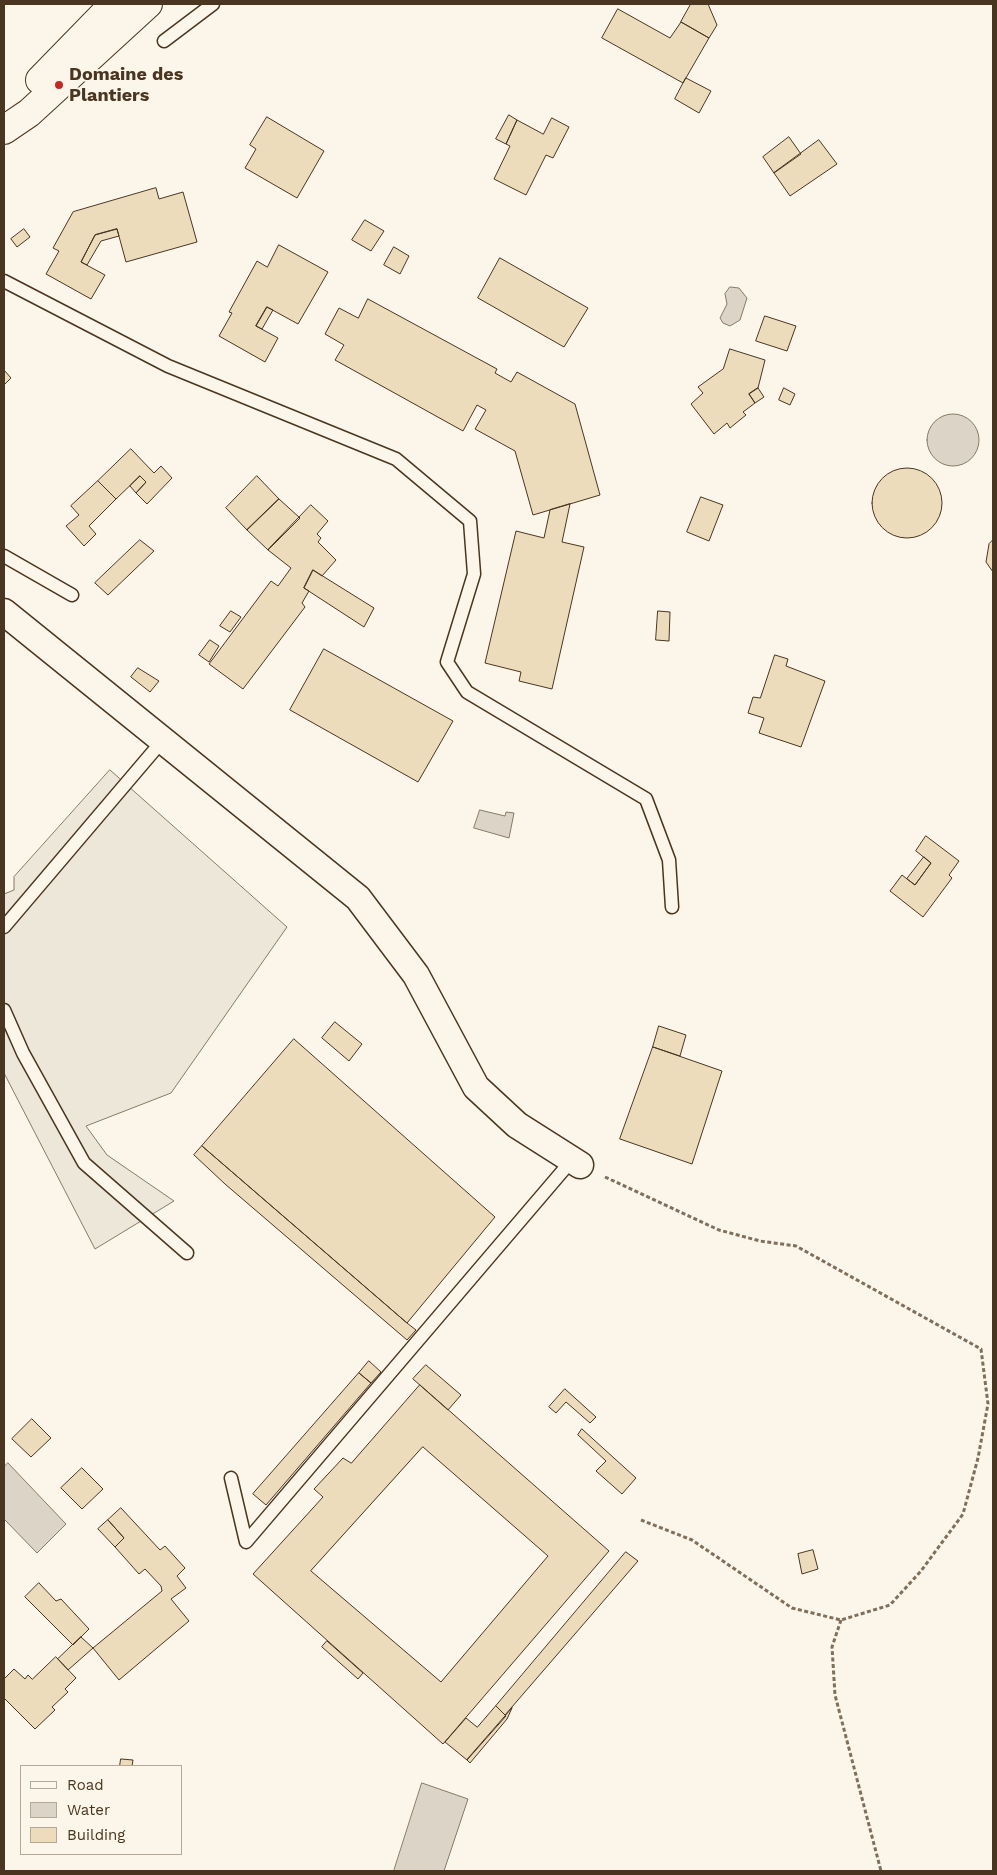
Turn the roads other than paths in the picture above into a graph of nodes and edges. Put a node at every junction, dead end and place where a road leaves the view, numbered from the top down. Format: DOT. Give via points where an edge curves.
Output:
graph roads {
  1 [pos="114,4"];
  2 [pos="148,4"];
  3 [pos="213,4"];
  4 [pos="164,41"];
  5 [pos="4,118"];
  6 [pos="4,130"];
  7 [pos="4,281"];
  8 [pos="4,556"];
  9 [pos="72,594"];
  10 [pos="5,615"];
  11 [pos="163,740"];
  12 [pos="672,907"];
  13 [pos="4,927"];
  14 [pos="4,1010"];
  15 [pos="576,1162"];
  16 [pos="188,1253"];
  17 [pos="231,1478"];
  1 -- 5 [label="main road"];
  2 -- 6 [label="main road" via="29,113"];
  3 -- 4 [label="lane"];
  7 -- 12 [label="lane" via="168,366 396,459 470,521 474,574 448,662 466,692 646,799 668,860"];
  8 -- 9 [label="lane"];
  10 -- 11 [label="street"];
  11 -- 13 [label="lane"];
  11 -- 15 [label="street" via="358,898 416,975 476,1086 517,1125"];
  14 -- 16 [label="lane" via="23,1053 84,1163"];
  15 -- 17 [label="lane" via="246,1542"];
}
